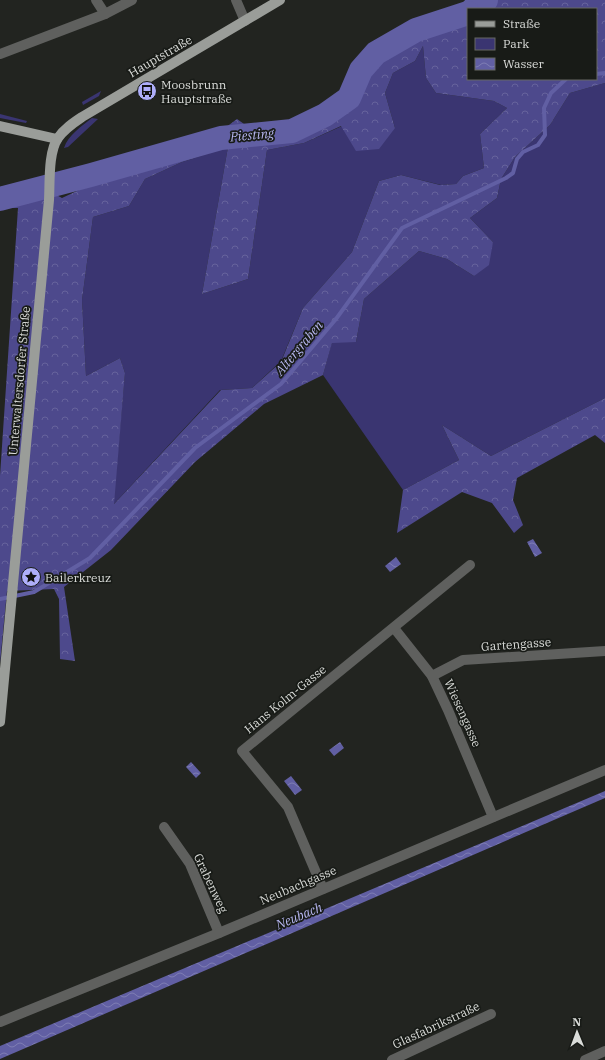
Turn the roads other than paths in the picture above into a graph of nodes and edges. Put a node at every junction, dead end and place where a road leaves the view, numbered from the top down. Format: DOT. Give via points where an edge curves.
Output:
graph roads {
  1 [pos="96,0"];
  2 [pos="132,0"];
  3 [pos="236,0"];
  4 [pos="280,0"];
  5 [pos="105,14"];
  6 [pos="246,21"];
  7 [pos="0,54"];
  8 [pos="0,126"];
  9 [pos="57,139"];
  10 [pos="470,565"];
  11 [pos="394,628"];
  12 [pos="605,651"];
  13 [pos="432,676"];
  14 [pos="0,722"];
  15 [pos="605,770"];
  16 [pos="493,817"];
  17 [pos="164,827"];
  18 [pos="323,889"];
  19 [pos="219,932"];
  20 [pos="491,1014"];
  21 [pos="0,1022"];
  22 [pos="605,1051"];
  23 [pos="392,1060"];
  24 [pos="585,1060"];
  1 -- 5 [label="street"];
  2 -- 5 [label="street"];
  3 -- 6 [label="street"];
  4 -- 6 [label="main road, Hauptstraße"];
  5 -- 7 [label="street"];
  6 -- 9 [label="main road, Hauptstraße" via="82,117 68,126"];
  8 -- 9 [label="main road"];
  9 -- 14 [label="main road, Unterwaltersdorfer Straße" via="50,173"];
  10 -- 11 [label="street, Hans Kolm-Gasse"];
  11 -- 13 [label="street, Wiesengasse"];
  11 -- 18 [label="street, Hans Kolm-Gasse" via="242,751 288,807"];
  12 -- 13 [label="street, Gartengasse" via="463,660"];
  13 -- 16 [label="street, Wiesengasse"];
  15 -- 16 [label="street, Neubachgasse"];
  16 -- 18 [label="street, Neubachgasse"];
  17 -- 19 [label="street, Grabenweg" via="190,864"];
  18 -- 19 [label="street, Neubachgasse"];
  19 -- 21 [label="street, Neubachgasse"];
  20 -- 23 [label="street, Glasfabrikstraße"];
  22 -- 24 [label="street"];
}
